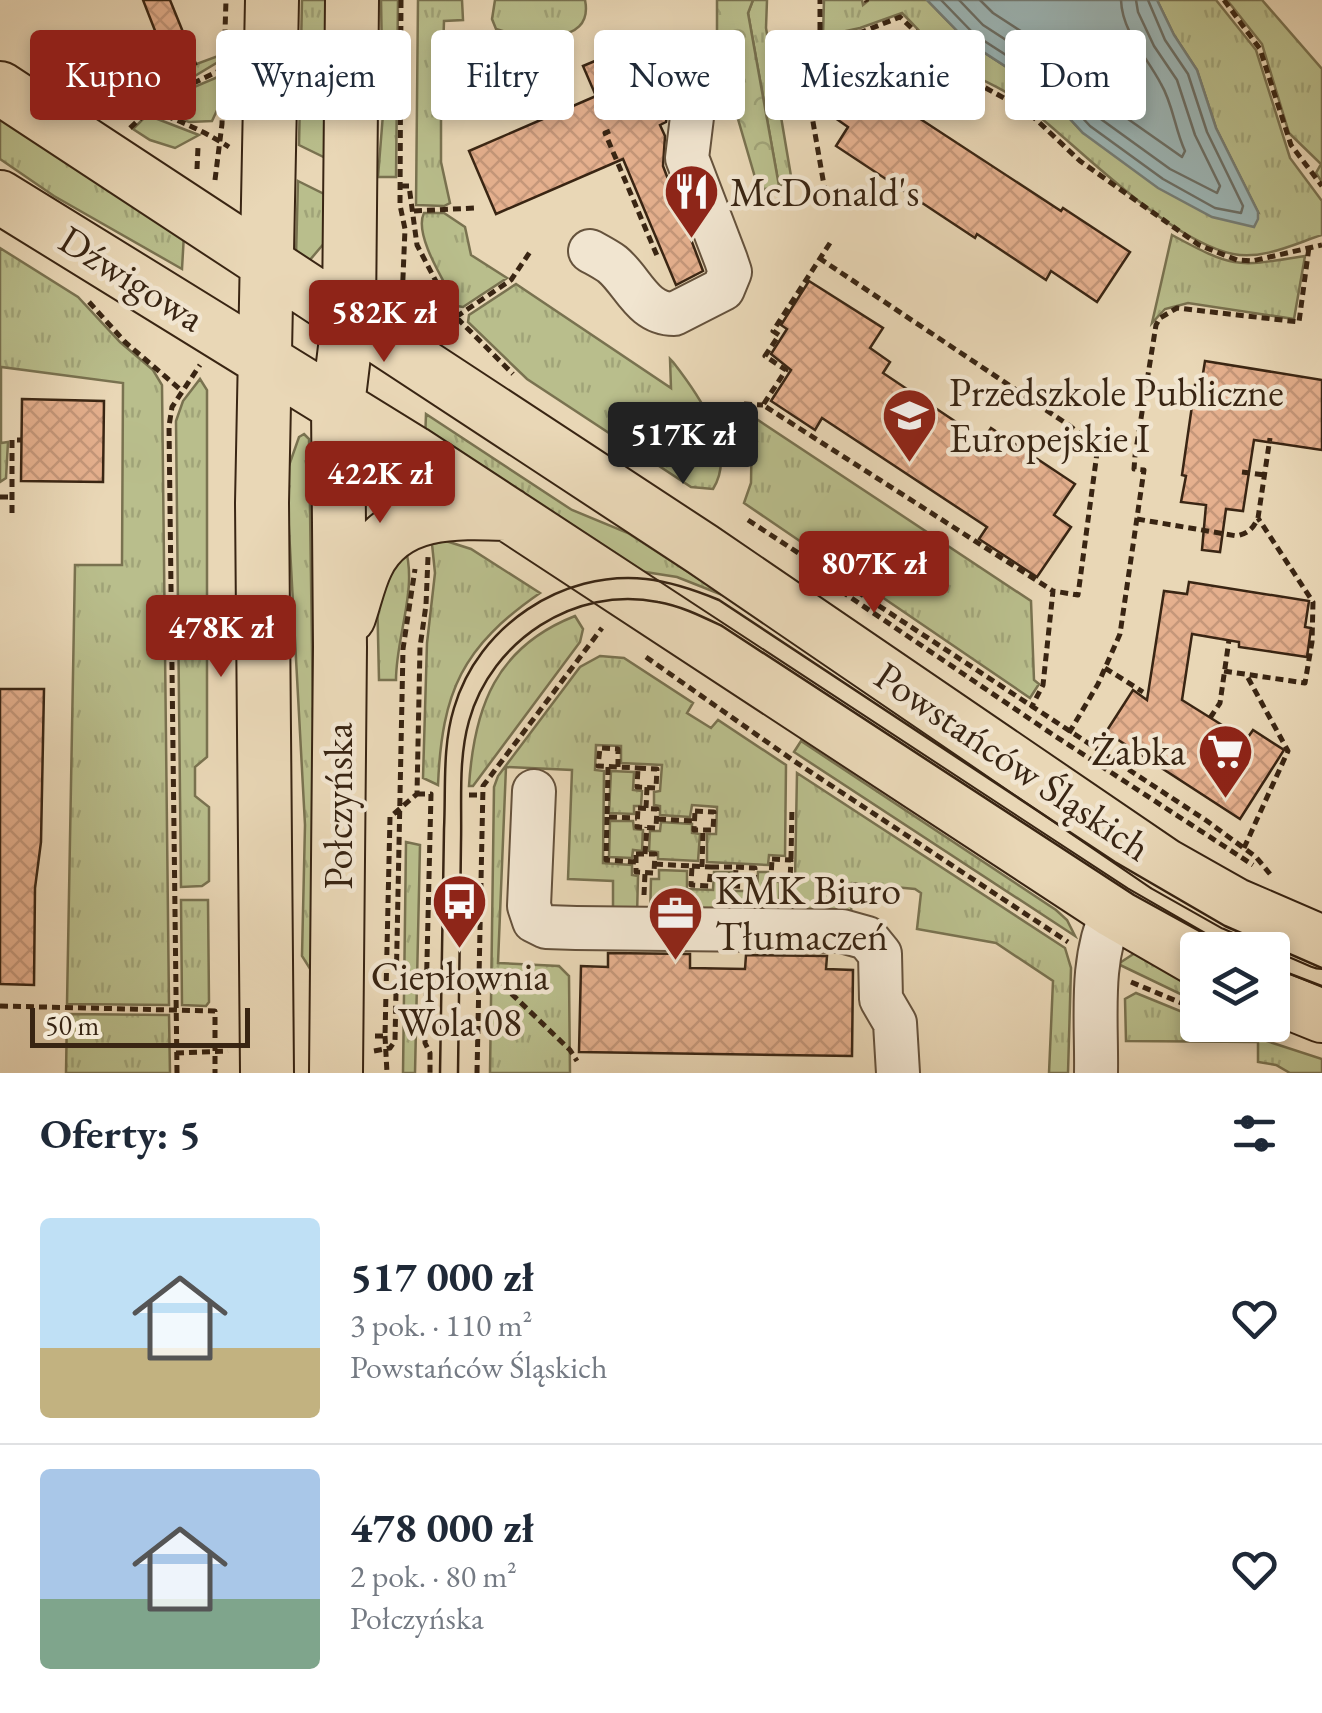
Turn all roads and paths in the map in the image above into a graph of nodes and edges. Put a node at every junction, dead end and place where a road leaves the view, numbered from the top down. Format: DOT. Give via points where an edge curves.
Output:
graph roads {
  1 [pos="226,0"];
  2 [pos="272,0"];
  3 [pos="352,0"];
  4 [pos="402,0"];
  5 [pos="820,0"];
  6 [pos="1224,0"];
  7 [pos="225,30"];
  8 [pos="820,30"];
  9 [pos="867,30"];
  10 [pos="914,30"];
  11 [pos="0,88"];
  12 [pos="985,88"];
  13 [pos="136,120"];
  14 [pos="174,120"];
  15 [pos="220,120"];
  16 [pos="692,120"];
  17 [pos="813,120"];
  18 [pos="610,131"];
  19 [pos="124,133"];
  20 [pos="219,141"];
  21 [pos="214,180"];
  22 [pos="398,186"];
  23 [pos="1322,186"];
  24 [pos="810,194"];
  25 [pos="0,196"];
  26 [pos="476,208"];
  27 [pos="414,211"];
  28 [pos="830,243"];
  29 [pos="1322,245"];
  30 [pos="1309,247"];
  31 [pos="532,249"];
  32 [pos="590,251"];
  33 [pos="820,258"];
  34 [pos="666,260"];
  35 [pos="266,261"];
  36 [pos="86,298"];
  37 [pos="402,303"];
  38 [pos="349,314"];
  39 [pos="454,314"];
  40 [pos="434,328"];
  41 [pos="203,354"];
  42 [pos="264,359"];
  43 [pos="522,383"];
  44 [pos="182,390"];
  45 [pos="744,404"];
  46 [pos="763,404"];
  47 [pos="338,405"];
  48 [pos="1270,438"];
  49 [pos="22,440"];
  50 [pos="1242,472"];
  51 [pos="1264,475"];
  52 [pos="0,496"];
  53 [pos="12,497"];
  54 [pos="12,513"];
  55 [pos="508,514"];
  56 [pos="1258,518"];
  57 [pos="1138,519"];
  58 [pos="748,520"];
  59 [pos="766,542"];
  60 [pos="413,553"];
  61 [pos="428,556"];
  62 [pos="1054,591"];
  63 [pos="602,628"];
  64 [pos="616,637"];
  65 [pos="1228,640"];
  66 [pos="340,647"];
  67 [pos="631,647"];
  68 [pos="1105,668"];
  69 [pos="1224,671"];
  70 [pos="1246,674"];
  71 [pos="1142,692"];
  72 [pos="1031,708"];
  73 [pos="1210,718"];
  74 [pos="1069,734"];
  75 [pos="608,767"];
  76 [pos="618,768"];
  77 [pos="638,768"];
  78 [pos="647,787"];
  79 [pos="534,791"];
  80 [pos="418,794"];
  81 [pos="469,795"];
  82 [pos="482,795"];
  83 [pos="792,807"];
  84 [pos="398,808"];
  85 [pos="646,808"];
  86 [pos="607,817"];
  87 [pos="638,818"];
  88 [pos="656,818"];
  89 [pos="695,821"];
  90 [pos="646,827"];
  91 [pos="703,830"];
  92 [pos="1244,848"];
  93 [pos="645,854"];
  94 [pos="791,860"];
  95 [pos="636,862"];
  96 [pos="655,864"];
  97 [pos="1252,864"];
  98 [pos="692,866"];
  99 [pos="702,866"];
  100 [pos="710,867"];
  101 [pos="736,868"];
  102 [pos="755,868"];
  103 [pos="772,869"];
  104 [pos="1264,869"];
  105 [pos="1113,911"];
  106 [pos="1322,942"];
  107 [pos="1072,945"];
  108 [pos="1180,950"];
  109 [pos="265,966"];
  110 [pos="337,969"];
  111 [pos="480,973"];
  112 [pos="1122,976"];
  113 [pos="1180,1002"];
  114 [pos="1290,1003"];
  115 [pos="0,1006"];
  116 [pos="175,1010"];
  117 [pos="1322,1016"];
  118 [pos="375,1036"];
  119 [pos="385,1036"];
  120 [pos="387,1050"];
  121 [pos="215,1052"];
  122 [pos="176,1053"];
  123 [pos="576,1061"];
  124 [pos="249,1062"];
  125 [pos="355,1062"];
  126 [pos="176,1073"];
  127 [pos="215,1073"];
  128 [pos="388,1073"];
  129 [pos="430,1073"];
  130 [pos="898,1073"];
  131 [pos="1096,1073"];
  1 -- 7 [label="path"];
  2 -- 35 [label="main road, Połczyńska"];
  3 -- 38 [label="main road, Połczyńska"];
  4 -- 22 [label="path"];
  5 -- 8 [label="path"];
  6 -- 23 [label="path" via="1260,48 1291,145"];
  9 -- 10 [label="path" via="900,17"];
  11 -- 35 [label="main road"];
  12 -- 30 [label="path" via="1026,110 1080,161 1199,245 1252,261"];
  13 -- 19 [label="path"];
  14 -- 20 [label="path"];
  15 -- 20 [label="path"];
  16 -- 32 [label="street" via="688,158 730,272 723,289 666,314 642,301 614,266"];
  17 -- 24 [label="path" via="825,191"];
  18 -- 34 [label="path" via="605,133 653,246 660,262"];
  20 -- 21 [label="path"];
  22 -- 27 [label="path" via="409,186"];
  22 -- 37 [label="path"];
  25 -- 42 [label="main road, Dźwigowa"];
  26 -- 27 [label="path"];
  27 -- 39 [label="path" via="417,245"];
  28 -- 33 [label="path"];
  29 -- 30 [label="path"];
  30 -- 57 [label="path" via="1299,322 1190,308 1160,318 1134,468 1144,470"];
  31 -- 39 [label="path" via="511,280"];
  33 -- 46 [label="path" via="773,331 779,334 765,356 786,370"];
  33 -- 62 [label="path" via="1092,443 1098,460 1078,595"];
  35 -- 38 [label="main road, Powstańców Śląskich"];
  35 -- 42 [label="main road, Połczyńska"];
  36 -- 44 [label="path"];
  38 -- 47 [label="main road, Połczyńska"];
  38 -- 106 [label="main road, Powstańców Śląskich" via="1165,865"];
  39 -- 40 [label="path"];
  39 -- 43 [label="path"];
  41 -- 44 [label="path"];
  42 -- 47 [label="main road, Powstańców Śląskich"];
  42 -- 109 [label="main road, Połczyńska"];
  44 -- 116 [label="path" via="169,426"];
  45 -- 46 [label="path"];
  46 -- 62 [label="path"];
  47 -- 55 [label="main road, Powstańców Śląskich"];
  47 -- 66 [label="main road, Połczyńska"];
  48 -- 51 [label="path"];
  49 -- 53 [label="path" via="12,440"];
  50 -- 51 [label="path"];
  51 -- 56 [label="path"];
  52 -- 53 [label="path"];
  53 -- 54 [label="path"];
  55 -- 66 [label="main road" via="429,516 397,531 366,564"];
  55 -- 105 [label="main road, Powstańców Śląskich"];
  56 -- 57 [label="path" via="1254,528 1236,536"];
  56 -- 70 [label="path" via="1313,602 1314,627 1305,683"];
  57 -- 68 [label="path" via="1120,634"];
  58 -- 72 [label="path"];
  59 -- 97 [label="path"];
  60 -- 84 [label="path"];
  61 -- 80 [label="path"];
  62 -- 72 [label="path" via="1043,685"];
  63 -- 64 [label="path"];
  65 -- 69 [label="path"];
  66 -- 110 [label="main road, Połczyńska"];
  67 -- 107 [label="path"];
  68 -- 71 [label="path"];
  68 -- 74 [label="path"];
  69 -- 70 [label="path"];
  69 -- 73 [label="path" via="1220,703"];
  70 -- 92 [label="path" via="1288,751"];
  72 -- 74 [label="path"];
  74 -- 92 [label="path"];
  75 -- 76 [label="path"];
  75 -- 76 [label="path" via="598,766 600,748 618,749"];
  75 -- 86 [label="path"];
  76 -- 77 [label="path"];
  77 -- 78 [label="path" via="637,787"];
  77 -- 78 [label="path" via="657,769 656,788"];
  78 -- 85 [label="path"];
  79 -- 130 [label="street" via="530,914 540,926 842,931 867,938 880,954 881,999 896,1023"];
  80 -- 84 [label="path"];
  80 -- 129 [label="path" via="435,794"];
  81 -- 82 [label="path"];
  83 -- 94 [label="path"];
  84 -- 119 [label="path" via="390,817"];
  84 -- 120 [label="path" via="395,1040"];
  85 -- 87 [label="path" via="638,808"];
  85 -- 88 [label="path" via="657,809"];
  86 -- 87 [label="path"];
  86 -- 95 [label="path" via="606,860"];
  87 -- 90 [label="path" via="637,826"];
  88 -- 89 [label="path"];
  88 -- 90 [label="path" via="656,828"];
  89 -- 91 [label="path" via="694,830"];
  89 -- 91 [label="path" via="695,811 714,812 713,830"];
  90 -- 93 [label="path"];
  91 -- 99 [label="path"];
  92 -- 104 [label="path"];
  93 -- 95 [label="path" via="636,854"];
  93 -- 96 [label="path" via="655,854"];
  94 -- 103 [label="path" via="772,859"];
  94 -- 103 [label="path" via="790,879 772,878"];
  95 -- 96 [label="path" via="636,872 654,873"];
  96 -- 98 [label="path"];
  98 -- 99 [label="path"];
  98 -- 100 [label="path" via="691,885 710,886"];
  99 -- 100 [label="path"];
  100 -- 101 [label="path"];
  101 -- 102 [label="path"];
  101 -- 102 [label="path" via="735,886 754,887"];
  102 -- 103 [label="path"];
  105 -- 108 [label="main road, Powstańców Śląskich"];
  105 -- 131 [label="street" via="1098,961"];
  109 -- 110 [label="main road" via="281,981 314,993 327,988"];
  109 -- 124 [label="main road, Połczyńska"];
  110 -- 125 [label="main road, Połczyńska"];
  111 -- 123 [label="path" via="492,974"];
  112 -- 113 [label="path"];
  114 -- 117 [label="main road"];
  115 -- 116 [label="path"];
  116 -- 121 [label="path" via="215,1011"];
  116 -- 122 [label="path"];
  118 -- 119 [label="path"];
  119 -- 120 [label="path"];
  120 -- 125 [label="path"];
  120 -- 128 [label="path"];
  121 -- 122 [label="path"];
  121 -- 124 [label="path"];
  121 -- 127 [label="path"];
  122 -- 126 [label="path"];
}
